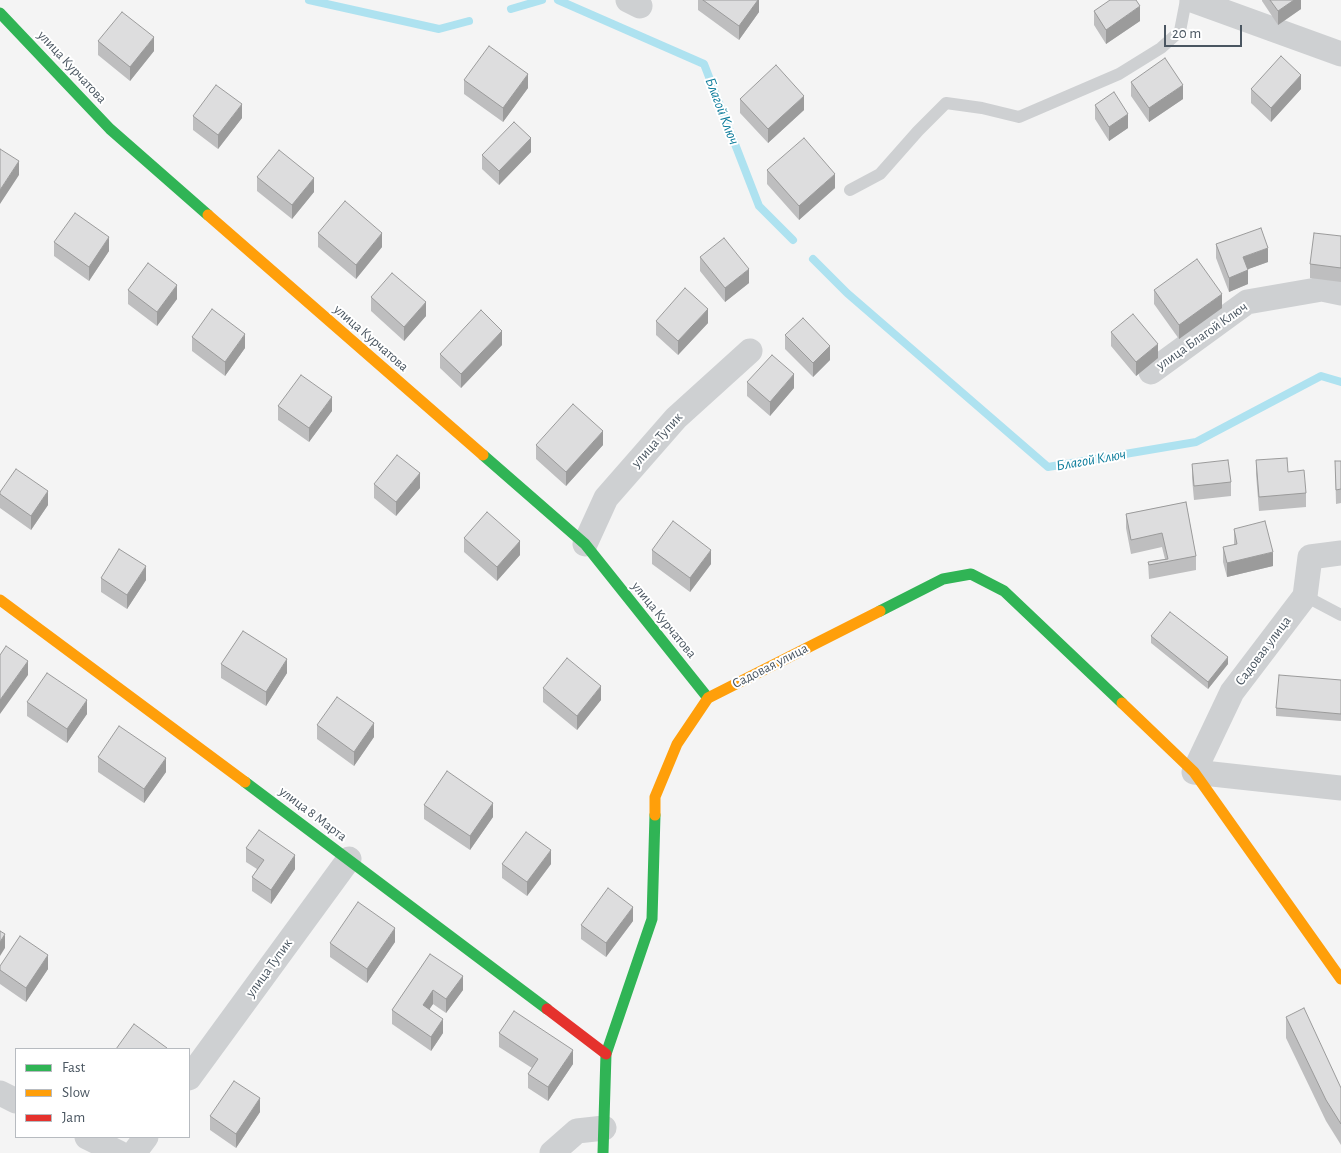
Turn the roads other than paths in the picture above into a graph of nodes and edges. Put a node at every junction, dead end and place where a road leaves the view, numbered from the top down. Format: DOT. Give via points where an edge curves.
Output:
graph roads {
  1 [pos="1186,0"];
  2 [pos="1192,0"];
  3 [pos="0,13"];
  4 [pos="1341,54"];
  5 [pos="850,190"];
  6 [pos="1341,293"];
  7 [pos="750,351"];
  8 [pos="1151,372"];
  9 [pos="585,544"];
  10 [pos="1341,554"];
  11 [pos="1305,596"];
  12 [pos="0,600"];
  13 [pos="1341,615"];
  14 [pos="708,698"];
  15 [pos="1194,772"];
  16 [pos="1341,788"];
  17 [pos="349,859"];
  18 [pos="1341,979"];
  19 [pos="606,1054"];
  20 [pos="190,1077"];
  21 [pos="0,1093"];
  22 [pos="15,1100"];
  23 [pos="604,1128"];
  24 [pos="89,1138"];
  25 [pos="145,1138"];
  26 [pos="119,1153"];
  27 [pos="134,1153"];
  28 [pos="552,1153"];
  29 [pos="602,1153"];
  1 -- 5 [label="lane" via="1180,31 1161,48 1118,74 1019,117 946,103 880,174"];
  2 -- 4 [label="street"];
  3 -- 9 [label="street, улица Курчатова" via="110,130"];
  6 -- 8 [label="street, улица Благой Ключ" via="1322,289 1247,302"];
  7 -- 9 [label="street, улица Тупик" via="676,418 606,498"];
  9 -- 14 [label="street, улица Курчатова"];
  10 -- 11 [label="street, Садовая улица" via="1310,557"];
  11 -- 13 [label="lane"];
  11 -- 15 [label="street, Садовая улица" via="1232,692"];
  12 -- 17 [label="street, улица 8 Марта"];
  14 -- 15 [label="street, Садовая улица" via="943,579 971,574 1004,591"];
  14 -- 19 [label="street, Садовая улица" via="677,744 655,797 652,919"];
  15 -- 16 [label="street"];
  15 -- 18 [label="street, Садовая улица"];
  17 -- 19 [label="street, улица 8 Марта"];
  17 -- 20 [label="street, улица Тупик"];
  19 -- 23 [label="street, Садовая улица"];
  21 -- 22 [label="street"];
  23 -- 28 [label="street" via="577,1131"];
  23 -- 29 [label="street, Садовая улица"];
  24 -- 26 [label="street"];
  25 -- 27 [label="street"];
}
